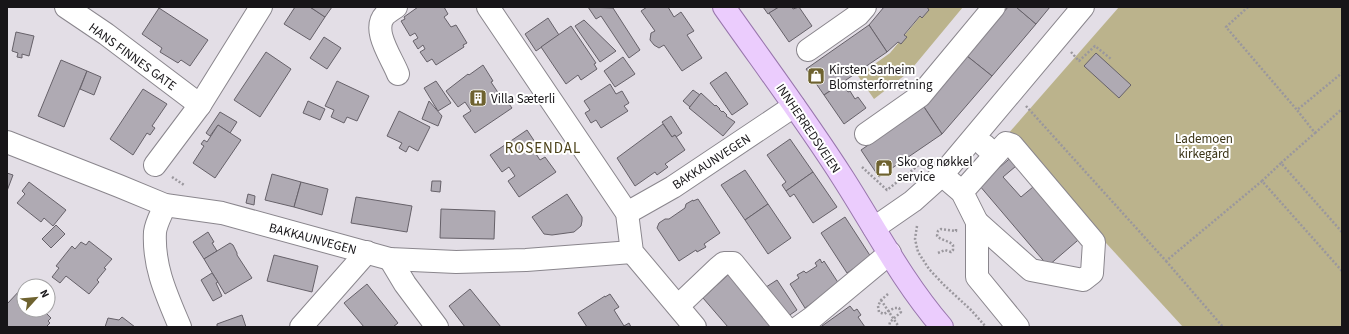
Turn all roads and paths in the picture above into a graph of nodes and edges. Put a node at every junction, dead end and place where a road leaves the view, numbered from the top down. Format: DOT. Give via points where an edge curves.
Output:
graph roads {
  1 [pos="66,7"];
  2 [pos="261,7"];
  3 [pos="396,7"];
  4 [pos="488,7"];
  5 [pos="724,7"];
  6 [pos="865,7"];
  7 [pos="994,7"];
  8 [pos="1084,7"];
  9 [pos="1248,7"];
  10 [pos="808,50"];
  11 [pos="1071,52"];
  12 [pos="1111,59"];
  13 [pos="1342,73"];
  14 [pos="398,74"];
  15 [pos="200,104"];
  16 [pos="1025,105"];
  17 [pos="794,106"];
  18 [pos="1342,109"];
  19 [pos="1297,110"];
  20 [pos="1316,133"];
  21 [pos="866,134"];
  22 [pos="974,137"];
  23 [pos="7,142"];
  24 [pos="995,155"];
  25 [pos="1281,163"];
  26 [pos="155,165"];
  27 [pos="942,175"];
  28 [pos="1262,181"];
  29 [pos="962,192"];
  30 [pos="165,205"];
  31 [pos="627,213"];
  32 [pos="977,222"];
  33 [pos="917,226"];
  34 [pos="955,227"];
  35 [pos="874,228"];
  36 [pos="1342,232"];
  37 [pos="367,252"];
  38 [pos="632,252"];
  39 [pos="890,253"];
  40 [pos="938,253"];
  41 [pos="390,259"];
  42 [pos="1166,261"];
  43 [pos="1342,271"];
  44 [pos="888,294"];
  45 [pos="881,300"];
  46 [pos="678,306"];
  47 [pos="888,311"];
  48 [pos="894,319"];
  49 [pos="180,327"];
  50 [pos="301,327"];
  51 [pos="437,327"];
  52 [pos="695,327"];
  53 [pos="785,327"];
  54 [pos="798,327"];
  55 [pos="889,327"];
  56 [pos="899,327"];
  57 [pos="942,327"];
  58 [pos="986,327"];
  59 [pos="1018,327"];
  60 [pos="1223,327"];
  1 -- 15 [label="street, HANS FINNES GATE"];
  2 -- 15 [label="street"];
  3 -- 14 [label="street" via="385,15 380,34"];
  4 -- 31 [label="street"];
  5 -- 17 [label="main road, INNHERREDSVEIEN"];
  6 -- 10 [label="street" via="858,15"];
  7 -- 21 [label="street" via="920,96"];
  8 -- 22 [label="street"];
  9 -- 19 [label="path" via="1226,27"];
  11 -- 12 [label="path" via="1079,61 1095,46"];
  13 -- 19 [label="path"];
  15 -- 26 [label="street"];
  16 -- 42 [label="path"];
  17 -- 31 [label="street, BAKKAUNVEGEN" via="673,187"];
  17 -- 35 [label="main road, INNHERREDSVEIEN"];
  18 -- 20 [label="path"];
  19 -- 20 [label="path"];
  20 -- 25 [label="path"];
  22 -- 24 [label="street"];
  22 -- 27 [label="street"];
  23 -- 30 [label="street, BAKKAUNVEGEN"];
  24 -- 29 [label="street"];
  24 -- 32 [label="street" via="1006,143 1012,145 1094,242 1092,273 1083,280 1031,270"];
  25 -- 28 [label="path"];
  25 -- 36 [label="path"];
  27 -- 29 [label="street"];
  27 -- 35 [label="street" via="913,201"];
  28 -- 42 [label="path"];
  28 -- 43 [label="path"];
  29 -- 32 [label="street"];
  30 -- 37 [label="street, BAKKAUNVEGEN" via="222,213"];
  30 -- 49 [label="street" via="155,230 156,258 161,282"];
  31 -- 38 [label="street"];
  32 -- 59 [label="street" via="977,277"];
  33 -- 58 [label="path" via="915,239 918,252 929,270"];
  34 -- 40 [label="path" via="956,231 938,231 937,236 950,241 953,250"];
  35 -- 39 [label="main road, INNHERREDSVEIEN"];
  37 -- 41 [label="street, BAKKAUNVEGEN"];
  37 -- 50 [label="street"];
  38 -- 41 [label="street, BAKKAUNVEGEN" via="526,260 456,262"];
  38 -- 46 [label="street"];
  39 -- 54 [label="street"];
  39 -- 57 [label="main road, INNHERREDSVEIEN" via="929,312"];
  41 -- 51 [label="street"];
  42 -- 60 [label="path"];
  44 -- 45 [label="path"];
  45 -- 47 [label="path"];
  45 -- 47 [label="path" via="879,312 884,314"];
  46 -- 52 [label="street"];
  46 -- 53 [label="street" via="724,263 733,263"];
  47 -- 48 [label="path"];
  47 -- 48 [label="path" via="899,308 901,312"];
  48 -- 55 [label="path"];
  48 -- 56 [label="path"];
}
